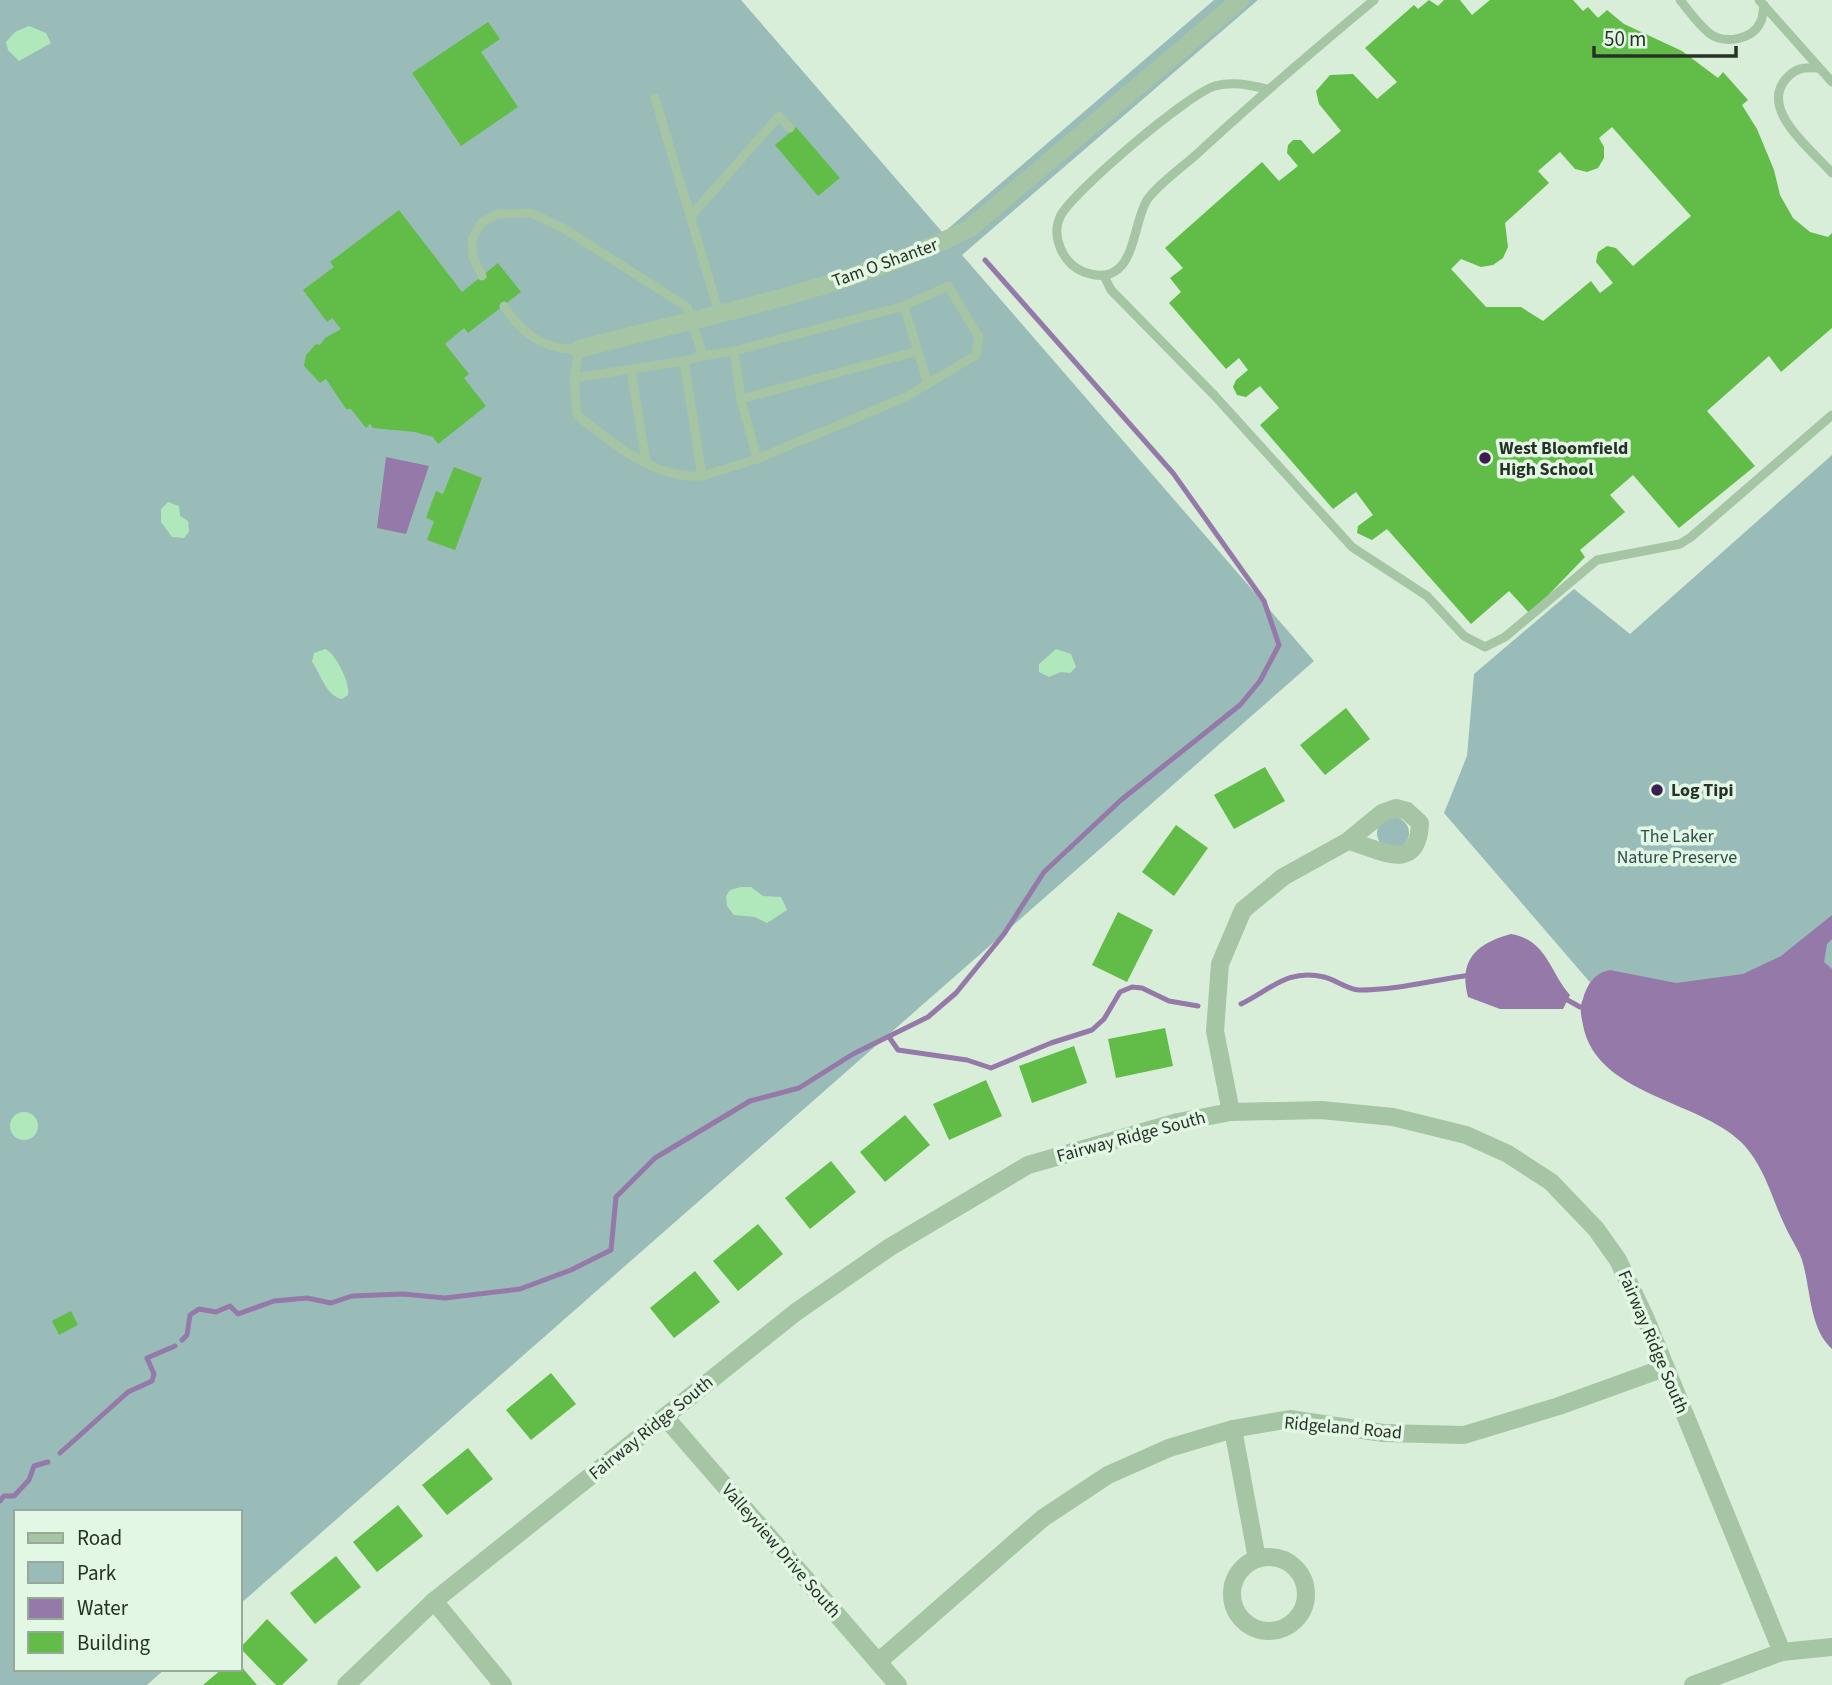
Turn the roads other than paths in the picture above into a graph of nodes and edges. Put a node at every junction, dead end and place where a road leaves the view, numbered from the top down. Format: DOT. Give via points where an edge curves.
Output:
graph roads {
  1 [pos="1240,0"];
  2 [pos="1374,0"];
  3 [pos="1680,0"];
  4 [pos="1762,3"];
  5 [pos="1818,68"];
  6 [pos="1832,82"];
  7 [pos="1267,89"];
  8 [pos="655,98"];
  9 [pos="790,128"];
  10 [pos="1832,173"];
  11 [pos="690,217"];
  12 [pos="482,276"];
  13 [pos="1104,276"];
  14 [pos="504,306"];
  15 [pos="904,306"];
  16 [pos="719,313"];
  17 [pos="691,319"];
  18 [pos="579,349"];
  19 [pos="734,351"];
  20 [pos="918,351"];
  21 [pos="703,356"];
  22 [pos="684,361"];
  23 [pos="631,370"];
  24 [pos="574,378"];
  25 [pos="928,384"];
  26 [pos="741,399"];
  27 [pos="1832,415"];
  28 [pos="757,459"];
  29 [pos="646,462"];
  30 [pos="702,476"];
  31 [pos="1348,841"];
  32 [pos="1231,1112"];
  33 [pos="1664,1368"];
  34 [pos="665,1417"];
  35 [pos="1233,1429"];
  36 [pos="1257,1559"];
  37 [pos="434,1601"];
  38 [pos="1832,1647"];
  39 [pos="1782,1652"];
  40 [pos="878,1662"];
  41 [pos="346,1685"];
  42 [pos="503,1685"];
  43 [pos="898,1685"];
  44 [pos="1693,1685"];
  1 -- 16 [label="street, Tam O Shanter" via="970,228 919,254 856,277"];
  2 -- 7 [label="lane"];
  3 -- 4 [label="lane" via="1710,34 1721,39 1752,33 1762,21"];
  4 -- 5 [label="lane"];
  5 -- 6 [label="lane"];
  5 -- 10 [label="lane" via="1802,67 1790,74 1780,86 1777,102 1783,118"];
  7 -- 13 [label="lane" via="1147,201 1132,250 1116,270"];
  7 -- 13 [label="lane" via="1239,83 1212,87 1183,104 1075,197 1060,217 1057,237 1063,255 1078,270"];
  8 -- 11 [label="lane"];
  9 -- 11 [label="lane" via="779,116"];
  11 -- 16 [label="lane"];
  12 -- 17 [label="lane" via="472,247 482,222 498,214 531,213 563,228 687,307"];
  13 -- 27 [label="lane" via="1120,299 1352,547 1427,596 1464,636 1485,647 1505,637 1597,560 1680,544 1691,537"];
  14 -- 18 [label="lane" via="523,330 544,344"];
  15 -- 19 [label="lane"];
  15 -- 20 [label="lane"];
  15 -- 25 [label="lane" via="948,286 979,338 976,355"];
  16 -- 17 [label="street, Tam O Shanter"];
  17 -- 18 [label="street, Tam O Shanter"];
  17 -- 21 [label="lane"];
  18 -- 24 [label="lane"];
  19 -- 21 [label="lane"];
  19 -- 26 [label="lane"];
  20 -- 25 [label="lane"];
  20 -- 26 [label="lane"];
  21 -- 22 [label="lane"];
  22 -- 23 [label="lane"];
  22 -- 30 [label="lane"];
  23 -- 24 [label="lane"];
  23 -- 29 [label="lane"];
  24 -- 29 [label="lane" via="577,415 627,454"];
  25 -- 28 [label="lane"];
  26 -- 28 [label="lane"];
  28 -- 30 [label="lane"];
  29 -- 30 [label="lane" via="683,477"];
  31 -- 32 [label="street" via="1283,877 1243,910 1229,936 1220,964 1215,1031"];
  32 -- 33 [label="street, Fairway Ridge South" via="1321,1110 1394,1117 1466,1135 1508,1154 1551,1182 1618,1260"];
  32 -- 34 [label="street, Fairway Ridge South" via="1178,1122 1028,1165 890,1247 806,1304"];
  33 -- 35 [label="street, Ridgeland Road" via="1464,1435 1383,1433 1290,1419"];
  33 -- 39 [label="street, Fairway Ridge South"];
  34 -- 37 [label="street, Fairway Ridge South"];
  34 -- 40 [label="street, Valleyview Drive South"];
  35 -- 36 [label="street"];
  35 -- 40 [label="street, Ridgeland Road" via="1170,1448 1108,1475 1043,1518"];
  36 -- 36 [label="street" via="1236,1577 1233,1606 1252,1627 1280,1629 1302,1610 1304,1582 1286,1561"];
  37 -- 41 [label="street, Fairway Ridge South"];
  37 -- 42 [label="street"];
  38 -- 39 [label="street"];
  39 -- 44 [label="street"];
  40 -- 43 [label="street, Valleyview Drive South"];
}
